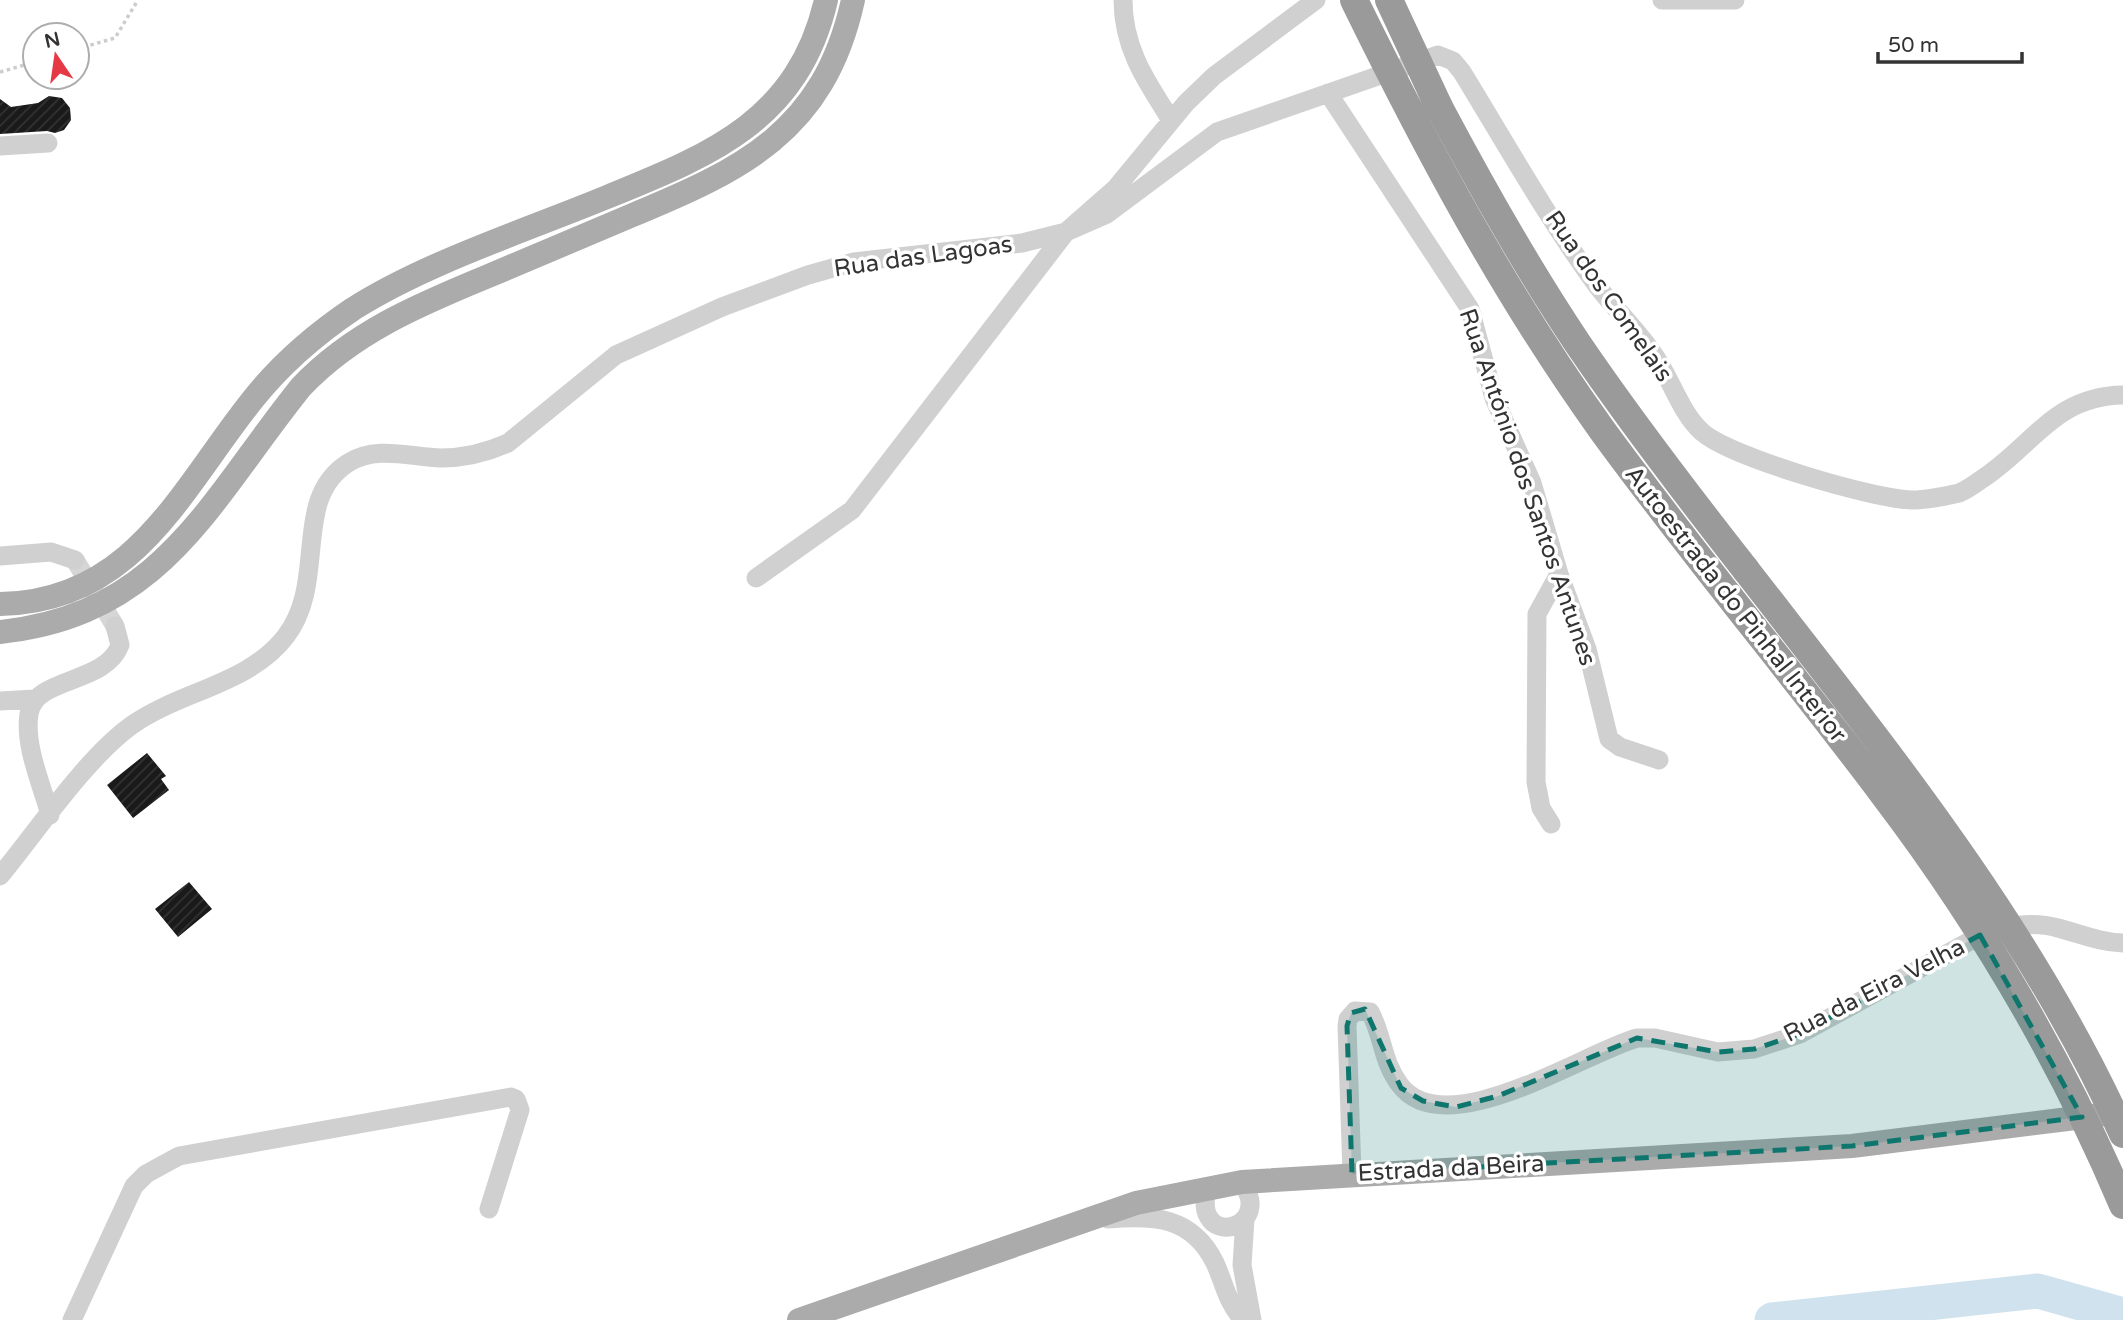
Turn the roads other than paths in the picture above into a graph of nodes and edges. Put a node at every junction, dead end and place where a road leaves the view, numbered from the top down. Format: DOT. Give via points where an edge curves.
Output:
graph roads {
  1 [pos="825,0"];
  2 [pos="853,0"];
  3 [pos="1123,0"];
  4 [pos="1316,0"];
  5 [pos="1354,0"];
  6 [pos="1388,0"];
  7 [pos="1662,0"];
  8 [pos="1735,0"];
  9 [pos="1328,93"];
  10 [pos="1171,120"];
  11 [pos="48,143"];
  12 [pos="0,146"];
  13 [pos="1066,232"];
  14 [pos="2123,395"];
  15 [pos="0,556"];
  16 [pos="75,560"];
  17 [pos="1559,574"];
  18 [pos="756,578"];
  19 [pos="0,604"];
  20 [pos="115,626"];
  21 [pos="0,632"];
  22 [pos="35,699"];
  23 [pos="0,701"];
  24 [pos="1659,760"];
  25 [pos="50,815"];
  26 [pos="1551,824"];
  27 [pos="0,876"];
  28 [pos="2123,943"];
  29 [pos="2123,1112"];
  30 [pos="2123,1134"];
  31 [pos="1352,1174"];
  32 [pos="1269,1178"];
  33 [pos="1242,1182"];
  34 [pos="1206,1188"];
  35 [pos="1153,1199"];
  36 [pos="2123,1205"];
  37 [pos="489,1209"];
  38 [pos="1247,1216"];
  39 [pos="1214,1221"];
  40 [pos="1083,1222"];
  41 [pos="1242,1265"];
  42 [pos="72,1320"];
  43 [pos="799,1320"];
  44 [pos="1243,1320"];
  45 [pos="1252,1320"];
  1 -- 19 [label="main road" via="817,31 796,71 781,94 741,132 688,164 432,270 355,308 311,339 273,376 172,513 136,549 66,591 39,600"];
  2 -- 21 [label="main road" via="827,74 793,121 754,156 702,187 424,303 355,341 300,387 187,536 148,575 121,595 69,619"];
  3 -- 10 [label="street" via="1132,54"];
  4 -- 10 [label="street, Rua das Lagoas" via="1214,76"];
  5 -- 36 [label="highway, Autoestrada do Pinhal Interior, bridge" via="1456,199 1536,332 1648,492 1886,797 1974,925 2052,1059"];
  6 -- 30 [label="highway, Autoestrada do Pinhal Interior, bridge" via="1473,170 1578,343 1950,841 2034,969"];
  7 -- 8 [label="street"];
  9 -- 13 [label="street, Rua dos Comelais" via="1217,132 1107,214"];
  9 -- 14 [label="street, Rua dos Comelais" via="1428,57 1438,55 1453,61 1576,256 1659,361 1690,419 1704,434 1758,459 1867,494 1913,500 1962,492 2004,465 2041,426 2083,401"];
  9 -- 17 [label="street, Rua António dos Santos Antunes" via="1470,309 1494,398 1532,482"];
  10 -- 13 [label="street, Rua das Lagoas" via="1115,189"];
  11 -- 12 [label="street"];
  13 -- 18 [label="street" via="852,510"];
  13 -- 25 [label="street, Rua das Lagoas" via="1022,243 854,262 808,275 629,347 508,443 492,450 444,458 377,454 349,462 326,484 317,502 308,592 287,635 274,650 237,675 153,711 129,727"];
  15 -- 16 [label="street" via="51,552"];
  17 -- 24 [label="street, Rua António dos Santos Antunes" via="1587,649 1609,739"];
  17 -- 26 [label="street" via="1537,614 1536,782 1541,808"];
  20 -- 22 [label="street" via="120,645 112,660"];
  22 -- 23 [label="street"];
  22 -- 25 [label="street" via="29,712 30,734"];
  25 -- 27 [label="street, Rua das Lagoas"];
  28 -- 31 [label="street, Rua da Eira Velha" via="2100,942 2056,927 2021,924 1992,929 1788,1038 1754,1049 1717,1052 1637,1038 1498,1096 1456,1107 1423,1101 1401,1088 1384,1061 1370,1012 1355,1011 1347,1026"];
  29 -- 31 [label="main road, Estrada da Beira" via="1853,1146"];
  31 -- 32 [label="main road, Estrada da Beira"];
  32 -- 33 [label="main road, Estrada da Beira"];
  32 -- 38 [label="street"];
  33 -- 34 [label="main road, Estrada da Beira"];
  33 -- 38 [label="street" via="1250,1203"];
  34 -- 35 [label="main road, Estrada da Beira"];
  34 -- 39 [label="street" via="1205,1206"];
  35 -- 39 [label="street" via="1187,1204"];
  35 -- 40 [label="main road, Estrada da Beira"];
  37 -- 42 [label="street" via="520,1110 511,1097 179,1156 134,1186"];
  38 -- 39 [label="street" via="1233,1227"];
  38 -- 41 [label="street"];
  39 -- 41 [label="street"];
  40 -- 43 [label="main road, Estrada da Beira"];
  40 -- 44 [label="street" via="1146,1215 1179,1225 1214,1261 1227,1300"];
  41 -- 45 [label="street"];
}
